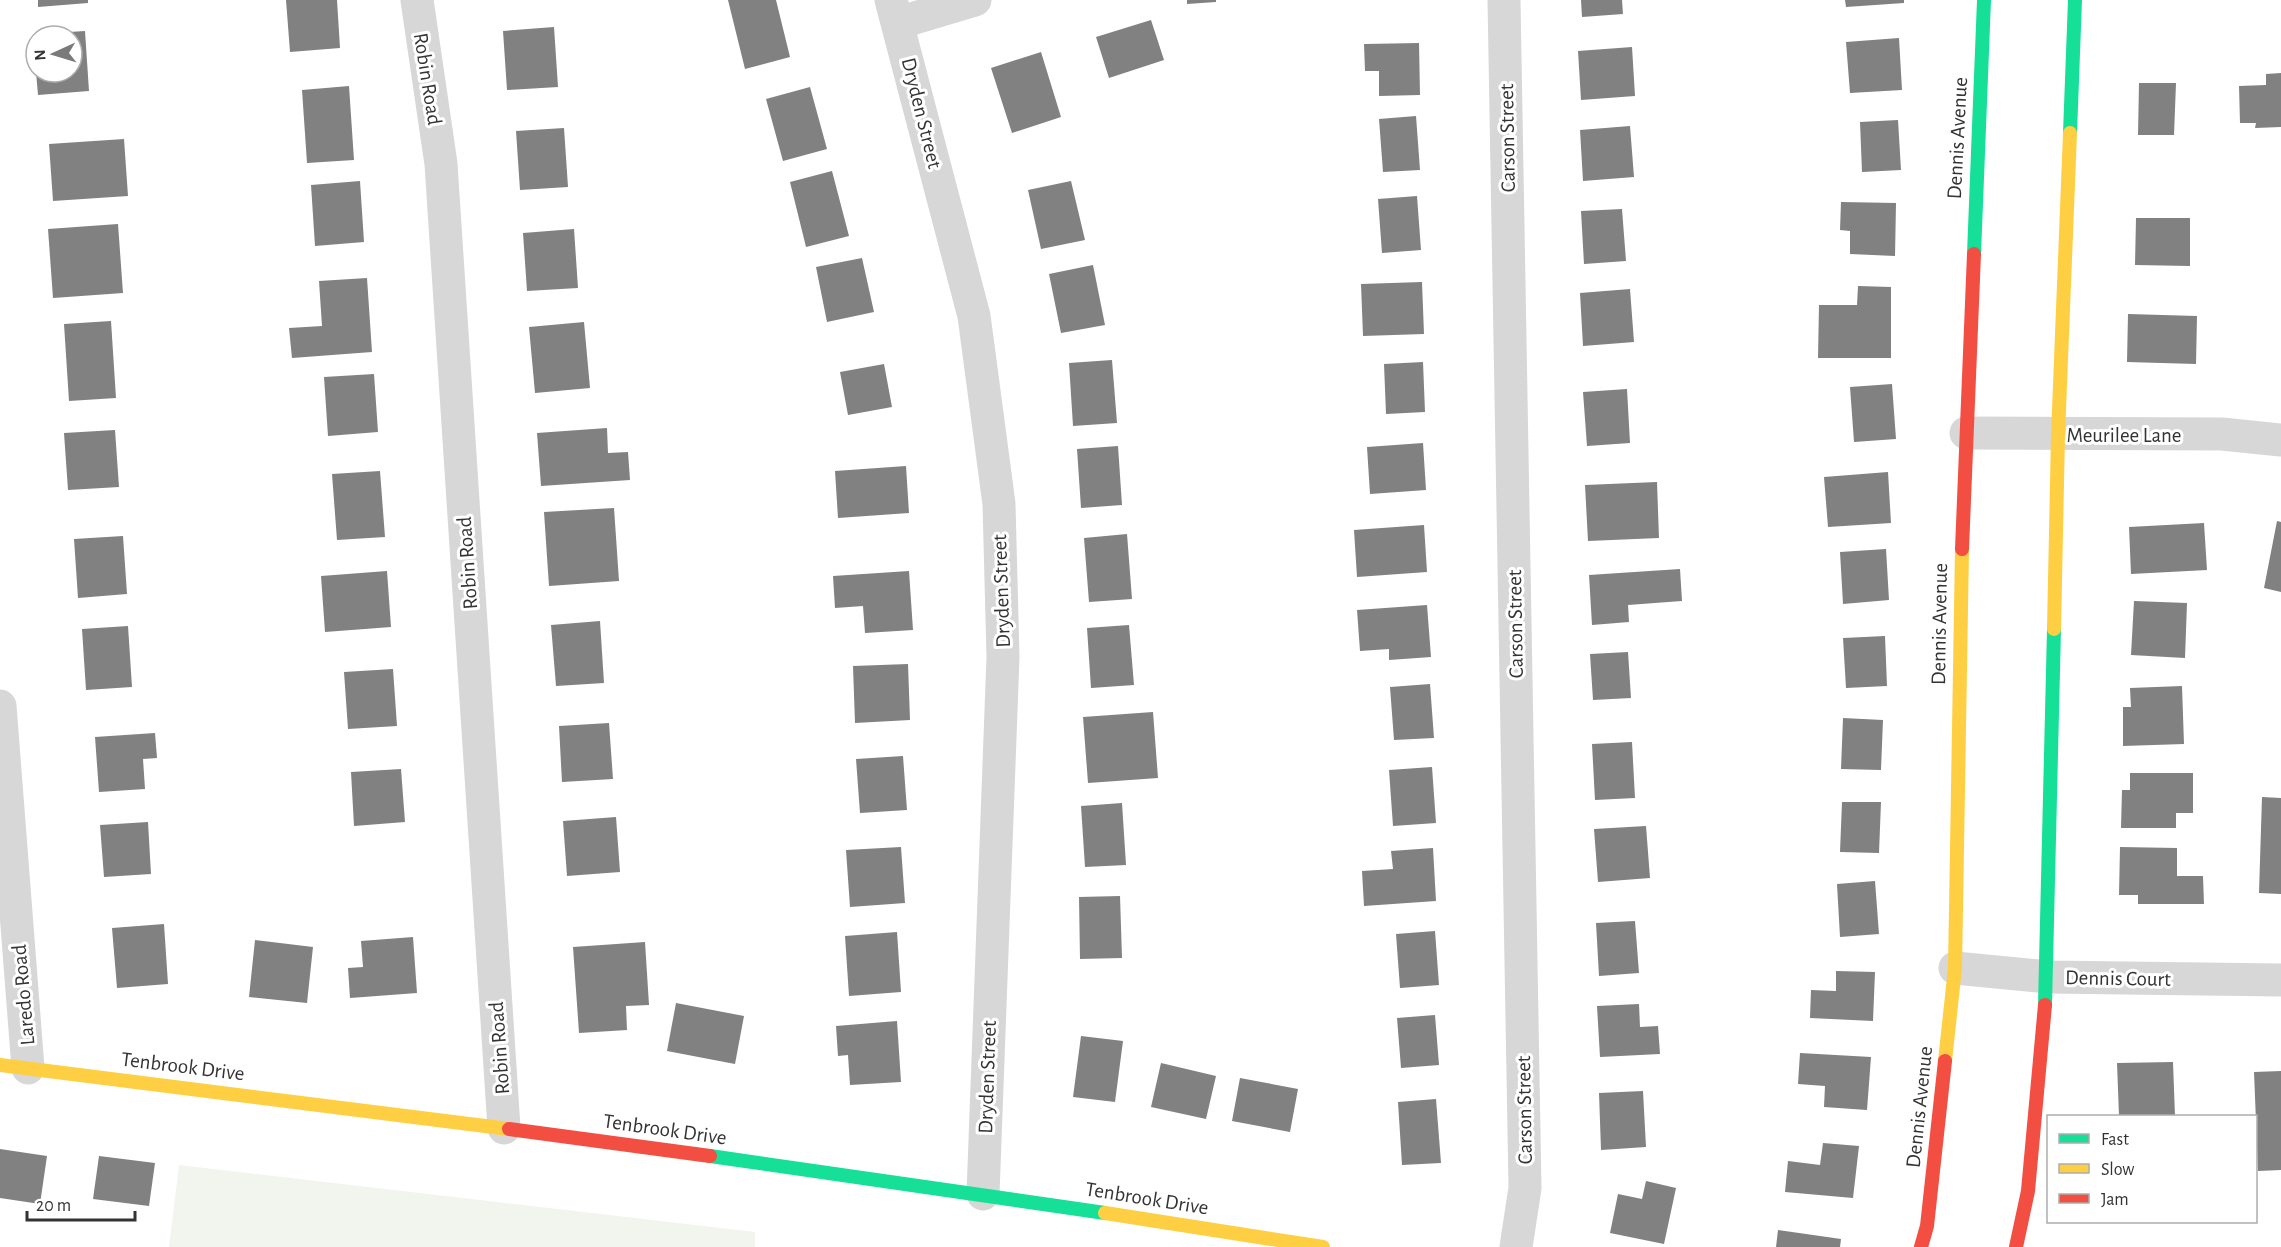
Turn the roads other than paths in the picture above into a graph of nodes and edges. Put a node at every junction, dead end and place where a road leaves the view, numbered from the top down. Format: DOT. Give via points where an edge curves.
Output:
graph roads {
  1 [pos="417,0"];
  2 [pos="975,0"];
  3 [pos="1504,0"];
  4 [pos="1984,0"];
  5 [pos="2075,0"];
  6 [pos="894,11"];
  7 [pos="1966,433"];
  8 [pos="2058,435"];
  9 [pos="2281,440"];
  10 [pos="0,706"];
  11 [pos="1955,968"];
  12 [pos="2048,978"];
  13 [pos="2281,980"];
  14 [pos="14,1066"];
  15 [pos="504,1128"];
  16 [pos="983,1194"];
  17 [pos="1323,1247"];
  18 [pos="1516,1247"];
  19 [pos="1921,1247"];
  20 [pos="2016,1247"];
  1 -- 15 [label="street, Robin Road" via="441,164"];
  2 -- 6 [label="street"];
  3 -- 18 [label="street, Carson Street" via="1525,1188"];
  4 -- 7 [label="street, Dennis Avenue"];
  5 -- 8 [label="street"];
  6 -- 16 [label="street, Dryden Street" via="974,316 999,504 1003,657"];
  7 -- 8 [label="street, Meurilee Lane"];
  7 -- 11 [label="street, Dennis Avenue" via="1959,620"];
  8 -- 9 [label="street, Meurilee Lane" via="2222,434"];
  8 -- 12 [label="street"];
  10 -- 14 [label="street, Laredo Road"];
  11 -- 12 [label="street, Dennis Court"];
  11 -- 19 [label="street, Dennis Avenue" via="1927,1226"];
  12 -- 13 [label="street, Dennis Court"];
  12 -- 20 [label="street" via="2028,1191"];
  14 -- 15 [label="street, Tenbrook Drive"];
  15 -- 16 [label="street, Tenbrook Drive"];
  16 -- 17 [label="street, Tenbrook Drive"];
}
